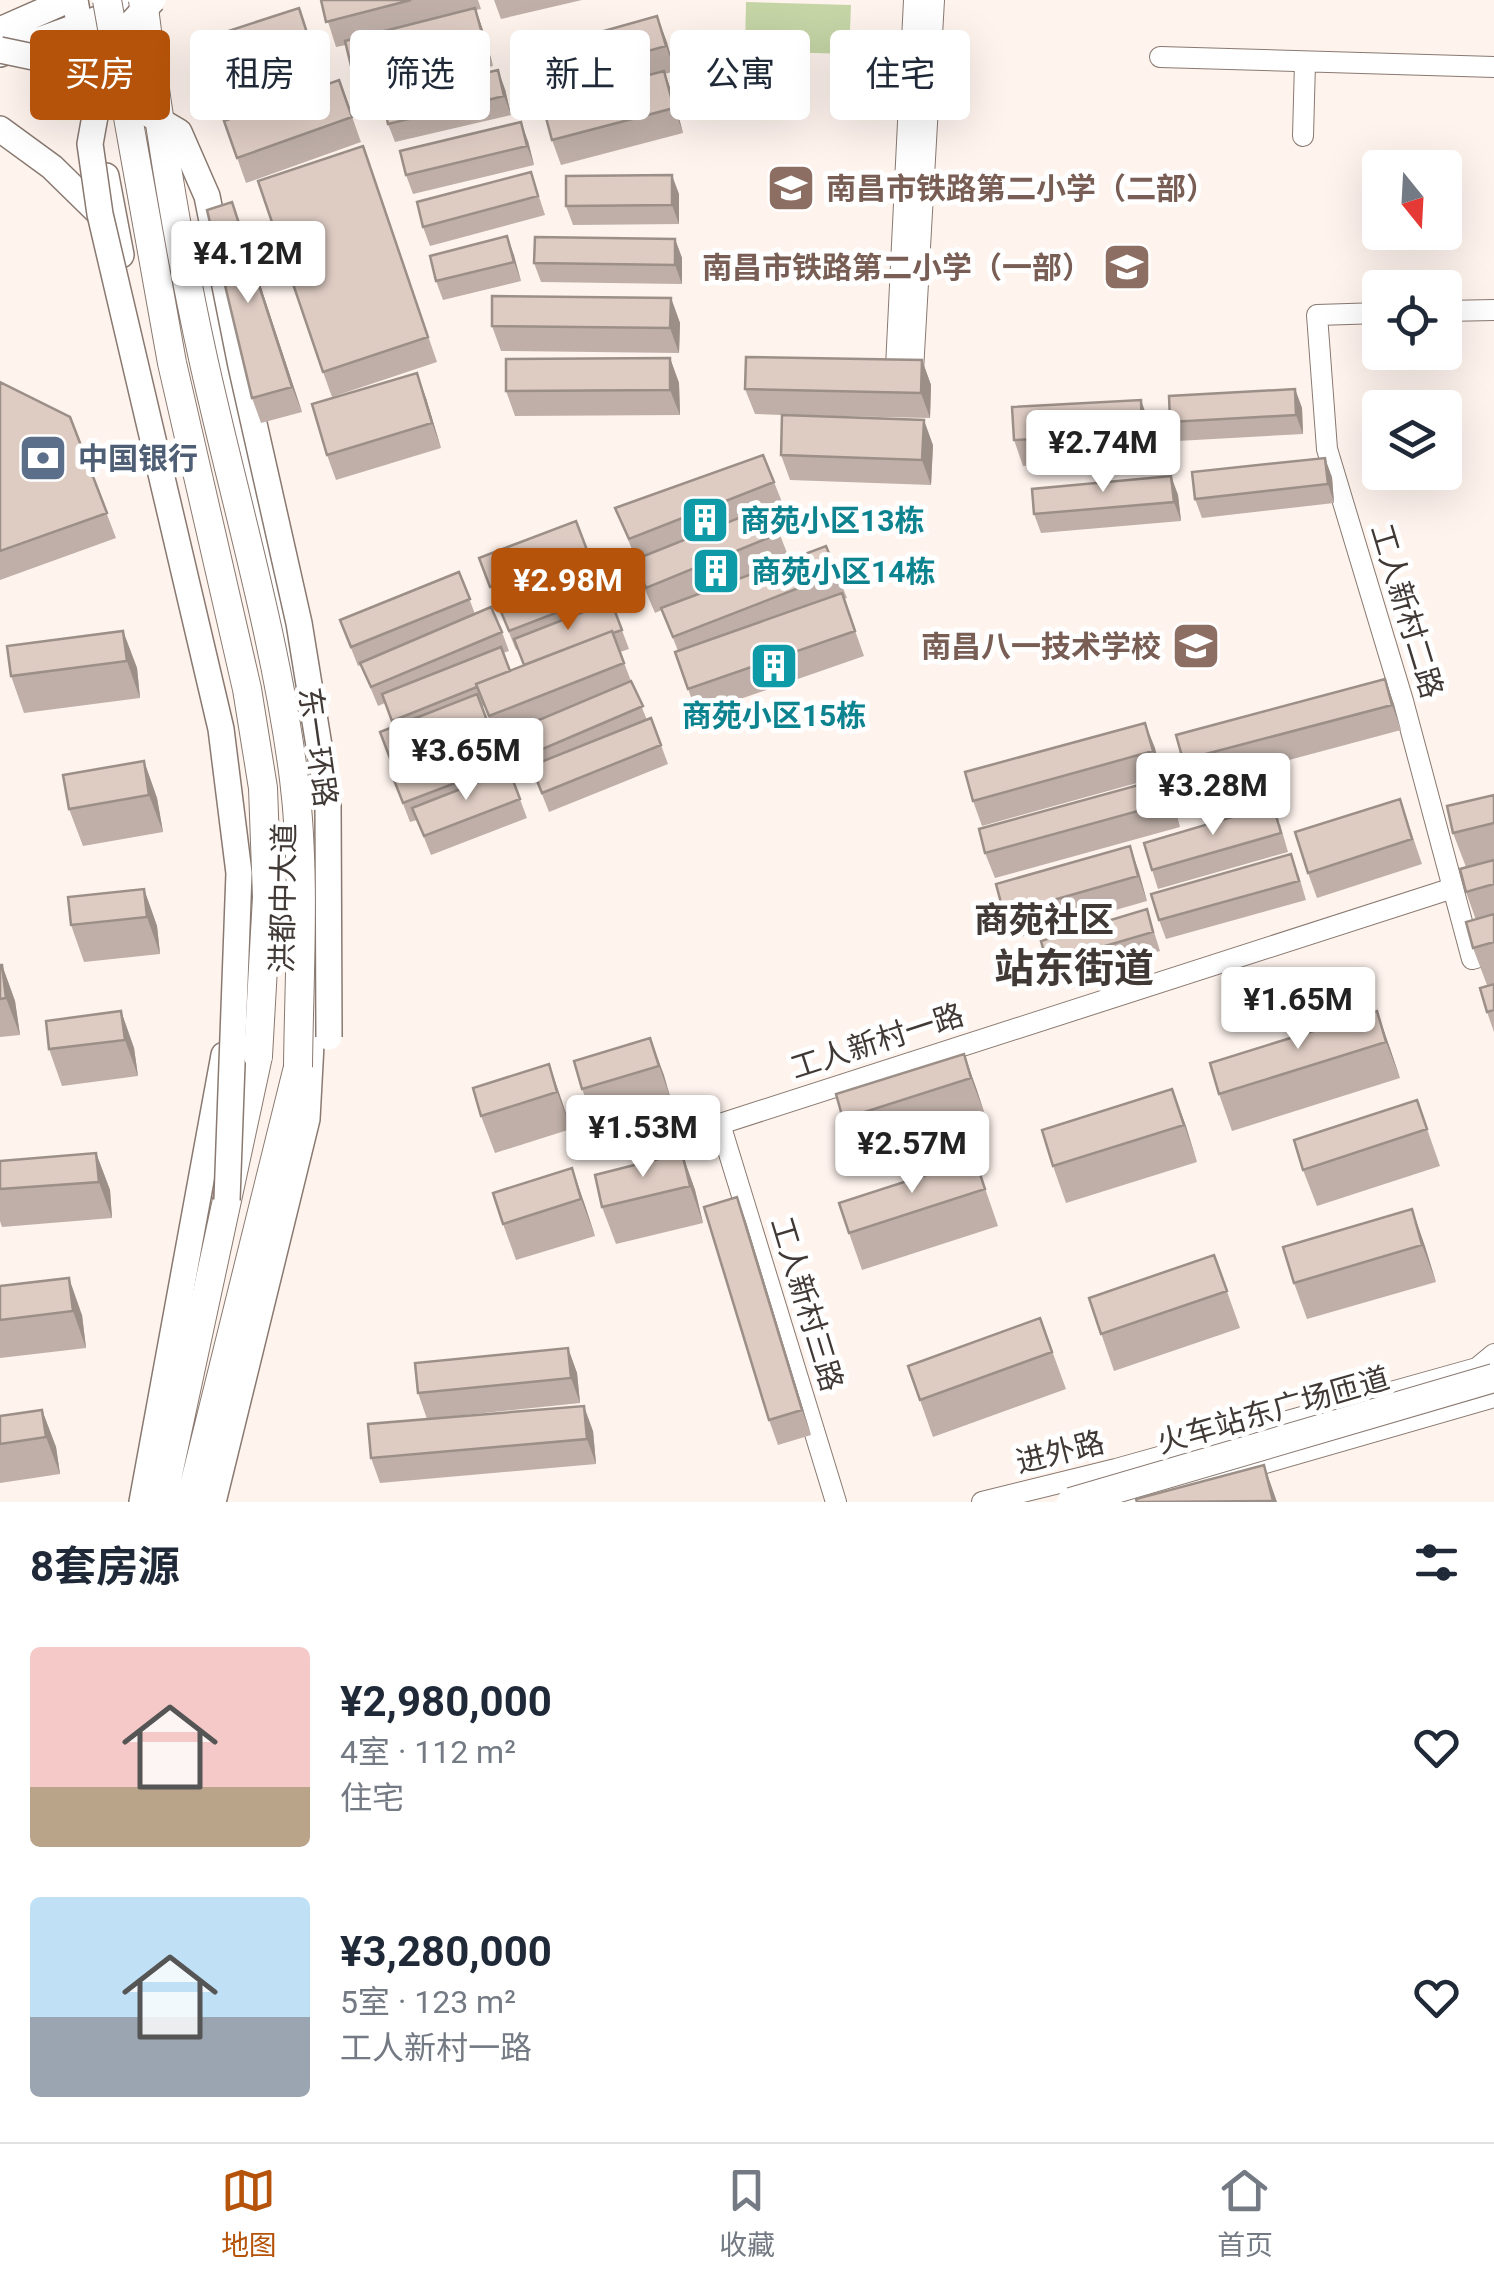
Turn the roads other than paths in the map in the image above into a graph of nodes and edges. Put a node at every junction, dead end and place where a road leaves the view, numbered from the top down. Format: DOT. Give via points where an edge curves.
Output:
graph roads {
  1 [pos="22,0"];
  2 [pos="107,0"];
  3 [pos="143,0"];
  4 [pos="153,0"];
  5 [pos="914,0"];
  6 [pos="934,0"];
  7 [pos="74,8"];
  8 [pos="0,22"];
  9 [pos="0,30"];
  10 [pos="0,52"];
  11 [pos="1160,57"];
  12 [pos="1304,64"];
  13 [pos="1494,66"];
  14 [pos="0,129"];
  15 [pos="1304,136"];
  16 [pos="100,214"];
  17 [pos="1494,310"];
  18 [pos="1462,311"];
  19 [pos="1362,313"];
  20 [pos="1453,888"];
  21 [pos="1494,953"];
  22 [pos="720,1124"];
  23 [pos="228,1200"];
  24 [pos="1488,1367"];
  25 [pos="1494,1397"];
  26 [pos="142,1502"];
  27 [pos="162,1502"];
  28 [pos="190,1502"];
  29 [pos="212,1502"];
  30 [pos="223,1502"];
  31 [pos="836,1502"];
  32 [pos="982,1502"];
  33 [pos="1071,1502"];
  34 [pos="1130,1502"];
  1 -- 8 [label="main road"];
  2 -- 23 [label="highway, 东一环路, bridge" via="172,364 247,689 263,788 267,897 258,1056"];
  3 -- 28 [label="highway, 东一环路, bridge" via="202,354 277,680 294,781 300,890 298,1067"];
  4 -- 7 [label="main road"];
  4 -- 16 [label="main road, bridge" via="128,28 99,94 90,144"];
  4 -- 29 [label="main road, 洪都中大道" via="183,203 297,698 321,862 307,1118"];
  5 -- 6 [label="street" via="896,367 904,374 912,371"];
  7 -- 9 [label="main road"];
  7 -- 10 [label="main road"];
  7 -- 26 [label="main road, 洪都中大道" via="160,441 227,711 248,917"];
  10 -- 30 [label="main road, bridge" via="62,63 179,132 207,196 300,623 328,800 329,1036 314,1159"];
  11 -- 12 [label="street"];
  12 -- 13 [label="street"];
  12 -- 15 [label="street"];
  14 -- 16 [label="main road"];
  16 -- 23 [label="main road, bridge" via="221,728 238,873"];
  17 -- 18 [label="street"];
  19 -- 20 [label="street, 工人新村二路" via="1317,314 1328,449 1449,835"];
  20 -- 21 [label="street, 工人新村二路" via="1472,959"];
  20 -- 22 [label="street, 工人新村一路"];
  22 -- 31 [label="street, 工人新村三路"];
  23 -- 27 [label="highway, 东一环路"];
  24 -- 25 [label="street"];
  24 -- 32 [label="street, 进外路"];
  24 -- 33 [label="highway, 火车站东广场匝道, bridge"];
  25 -- 34 [label="street"];
}
